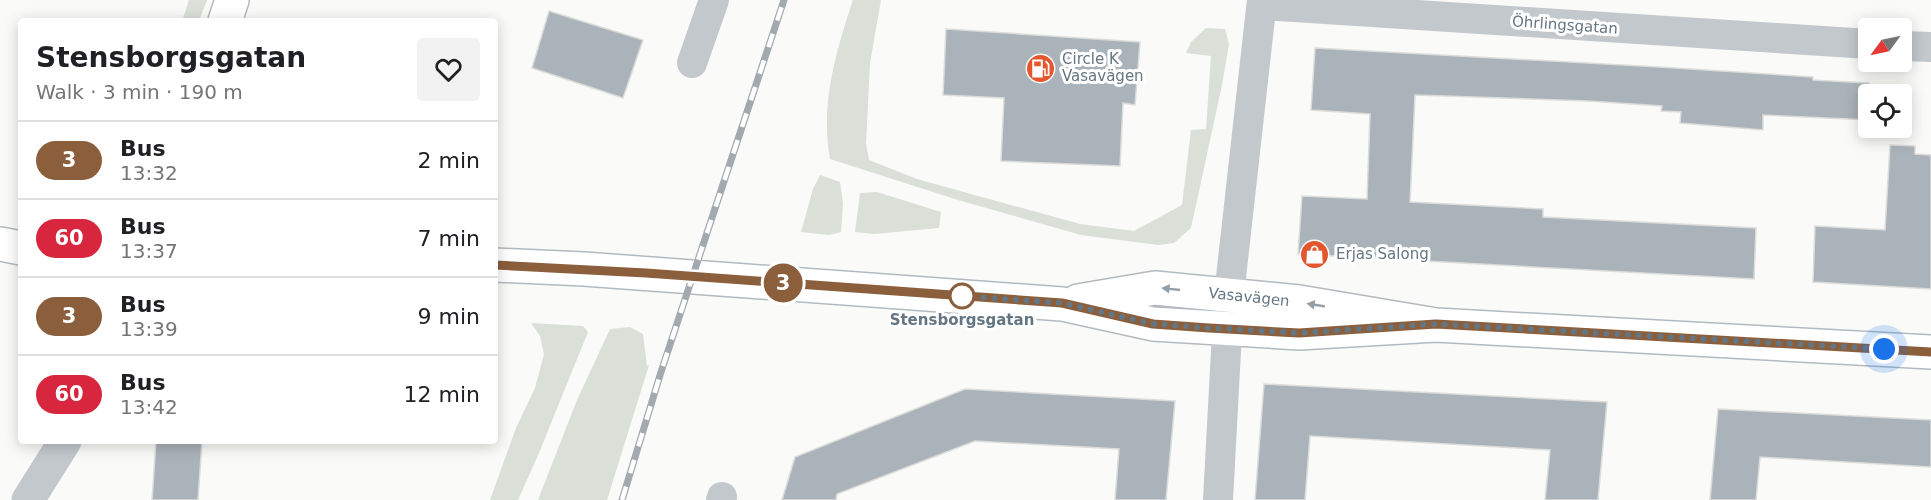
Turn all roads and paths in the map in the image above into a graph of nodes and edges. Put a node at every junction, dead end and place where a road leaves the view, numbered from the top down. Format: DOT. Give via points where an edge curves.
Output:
graph roads {
  1 [pos="231,0"];
  2 [pos="714,0"];
  3 [pos="1262,3"];
  4 [pos="226,18"];
  5 [pos="1858,43"];
  6 [pos="1912,46"];
  7 [pos="1931,47"];
  8 [pos="692,63"];
  9 [pos="18,225"];
  10 [pos="0,227"];
  11 [pos="0,244"];
  12 [pos="18,247"];
  13 [pos="498,265"];
  14 [pos="1229,295"];
  15 [pos="1062,303"];
  16 [pos="1436,324"];
  17 [pos="1227,329"];
  18 [pos="1931,352"];
  19 [pos="63,444"];
  20 [pos="28,500"];
  21 [pos="1218,500"];
  1 -- 4 [label="main road"];
  2 -- 8 [label="street"];
  3 -- 5 [label="street, Öhrlingsgatan"];
  3 -- 14 [label="street"];
  6 -- 7 [label="street"];
  9 -- 10 [label="main road"];
  11 -- 12 [label="main road"];
  13 -- 15 [label="main road, Vasavägen"];
  14 -- 15 [label="main road, Vasavägen, one-way" via="1155,288"];
  16 -- 14 [label="main road, Vasavägen, one-way"];
  14 -- 17 [label="street"];
  15 -- 17 [label="main road, Vasavägen" via="1153,324"];
  16 -- 17 [label="main road, Vasavägen" via="1299,333"];
  16 -- 18 [label="main road, Vasavägen"];
  17 -- 21 [label="street"];
  19 -- 20 [label="street"];
}
